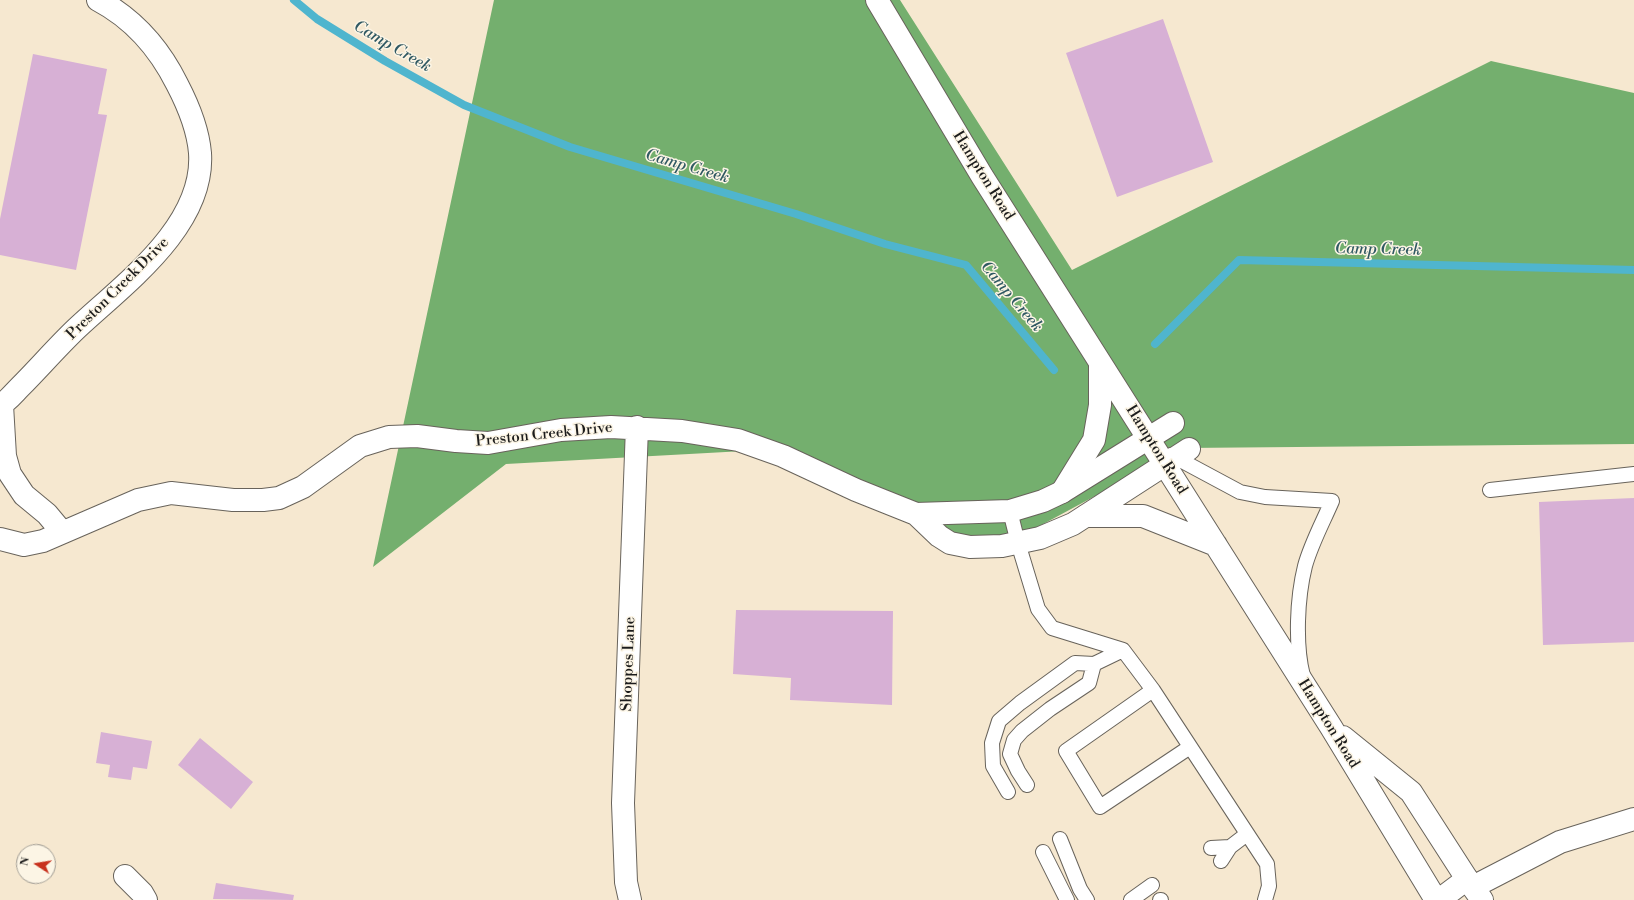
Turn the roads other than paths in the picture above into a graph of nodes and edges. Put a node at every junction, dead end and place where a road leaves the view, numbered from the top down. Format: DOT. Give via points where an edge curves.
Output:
graph roads {
  1 [pos="98,0"];
  2 [pos="877,0"];
  3 [pos="1100,363"];
  4 [pos="1,405"];
  5 [pos="1173,423"];
  6 [pos="637,428"];
  7 [pos="1149,438"];
  8 [pos="1177,457"];
  9 [pos="1634,474"];
  10 [pos="1490,490"];
  11 [pos="1062,492"];
  12 [pos="1010,511"];
  13 [pos="916,514"];
  14 [pos="1086,516"];
  15 [pos="62,532"];
  16 [pos="0,539"];
  17 [pos="1018,543"];
  18 [pos="1216,545"];
  19 [pos="1124,650"];
  20 [pos="1094,664"];
  21 [pos="1306,688"];
  22 [pos="1153,690"];
  23 [pos="1331,727"];
  24 [pos="1190,747"];
  25 [pos="1027,785"];
  26 [pos="1008,792"];
  27 [pos="1634,819"];
  28 [pos="1248,834"];
  29 [pos="1060,839"];
  30 [pos="1230,847"];
  31 [pos="1211,848"];
  32 [pos="1043,852"];
  33 [pos="1221,861"];
  34 [pos="126,876"];
  35 [pos="1152,885"];
  36 [pos="1474,889"];
  37 [pos="146,900"];
  38 [pos="630,900"];
  39 [pos="1067,900"];
  40 [pos="1087,900"];
  41 [pos="1131,900"];
  42 [pos="1265,900"];
  43 [pos="1438,900"];
  1 -- 4 [label="street, Preston Creek Drive" via="124,16 141,31 168,66 190,112 197,135 200,154 195,190 170,239"];
  2 -- 3 [label="street, Hampton Road" via="982,176"];
  3 -- 7 [label="street, Hampton Road"];
  3 -- 11 [label="street" via="1100,405 1094,440"];
  4 -- 15 [label="street, Preston Creek Drive" via="5,456 10,474 24,495 47,514"];
  5 -- 7 [label="street, Preston Creek Drive"];
  6 -- 13 [label="street, Preston Creek Drive" via="682,431 738,440 783,456"];
  6 -- 15 [label="street, Preston Creek Drive" via="592,427 561,430 488,443 417,436 389,437 360,446 303,487 279,498 232,500 171,493 138,500"];
  6 -- 38 [label="street, Shoppes Lane" via="623,803 626,882"];
  7 -- 8 [label="street, Hampton Road"];
  7 -- 11 [label="street, Preston Creek Drive"];
  8 -- 14 [label="street, Preston Creek Drive"];
  8 -- 18 [label="street, Hampton Road"];
  8 -- 21 [label="lane" via="1240,492 1265,497 1332,502 1305,565 1300,591 1298,647"];
  9 -- 10 [label="lane"];
  11 -- 12 [label="street, Preston Creek Drive"];
  12 -- 13 [label="street, Preston Creek Drive"];
  12 -- 17 [label="lane"];
  13 -- 17 [label="street, Preston Creek Drive" via="938,536 960,546 983,547"];
  14 -- 17 [label="street, Preston Creek Drive" via="1058,531"];
  14 -- 18 [label="street" via="1144,516"];
  15 -- 16 [label="street, Preston Creek Drive" via="43,541 24,545"];
  17 -- 19 [label="lane" via="1038,609 1052,628"];
  18 -- 21 [label="street, Hampton Road"];
  19 -- 20 [label="lane"];
  19 -- 22 [label="lane"];
  20 -- 25 [label="lane" via="1089,682 1050,709 1014,740 1010,754"];
  20 -- 26 [label="lane" via="1075,664 999,721 992,743 993,766"];
  21 -- 23 [label="street, Hampton Road"];
  22 -- 24 [label="lane"];
  22 -- 24 [label="lane" via="1066,751 1100,808"];
  23 -- 36 [label="street" via="1411,792"];
  23 -- 43 [label="street, Hampton Road"];
  24 -- 28 [label="lane"];
  27 -- 36 [label="street" via="1560,842"];
  28 -- 30 [label="lane"];
  28 -- 42 [label="lane" via="1267,864 1270,886"];
  29 -- 40 [label="lane"];
  30 -- 31 [label="lane"];
  30 -- 33 [label="lane"];
  32 -- 39 [label="lane"];
  34 -- 37 [label="street"];
  35 -- 41 [label="lane"];
  36 -- 43 [label="street"];
}
